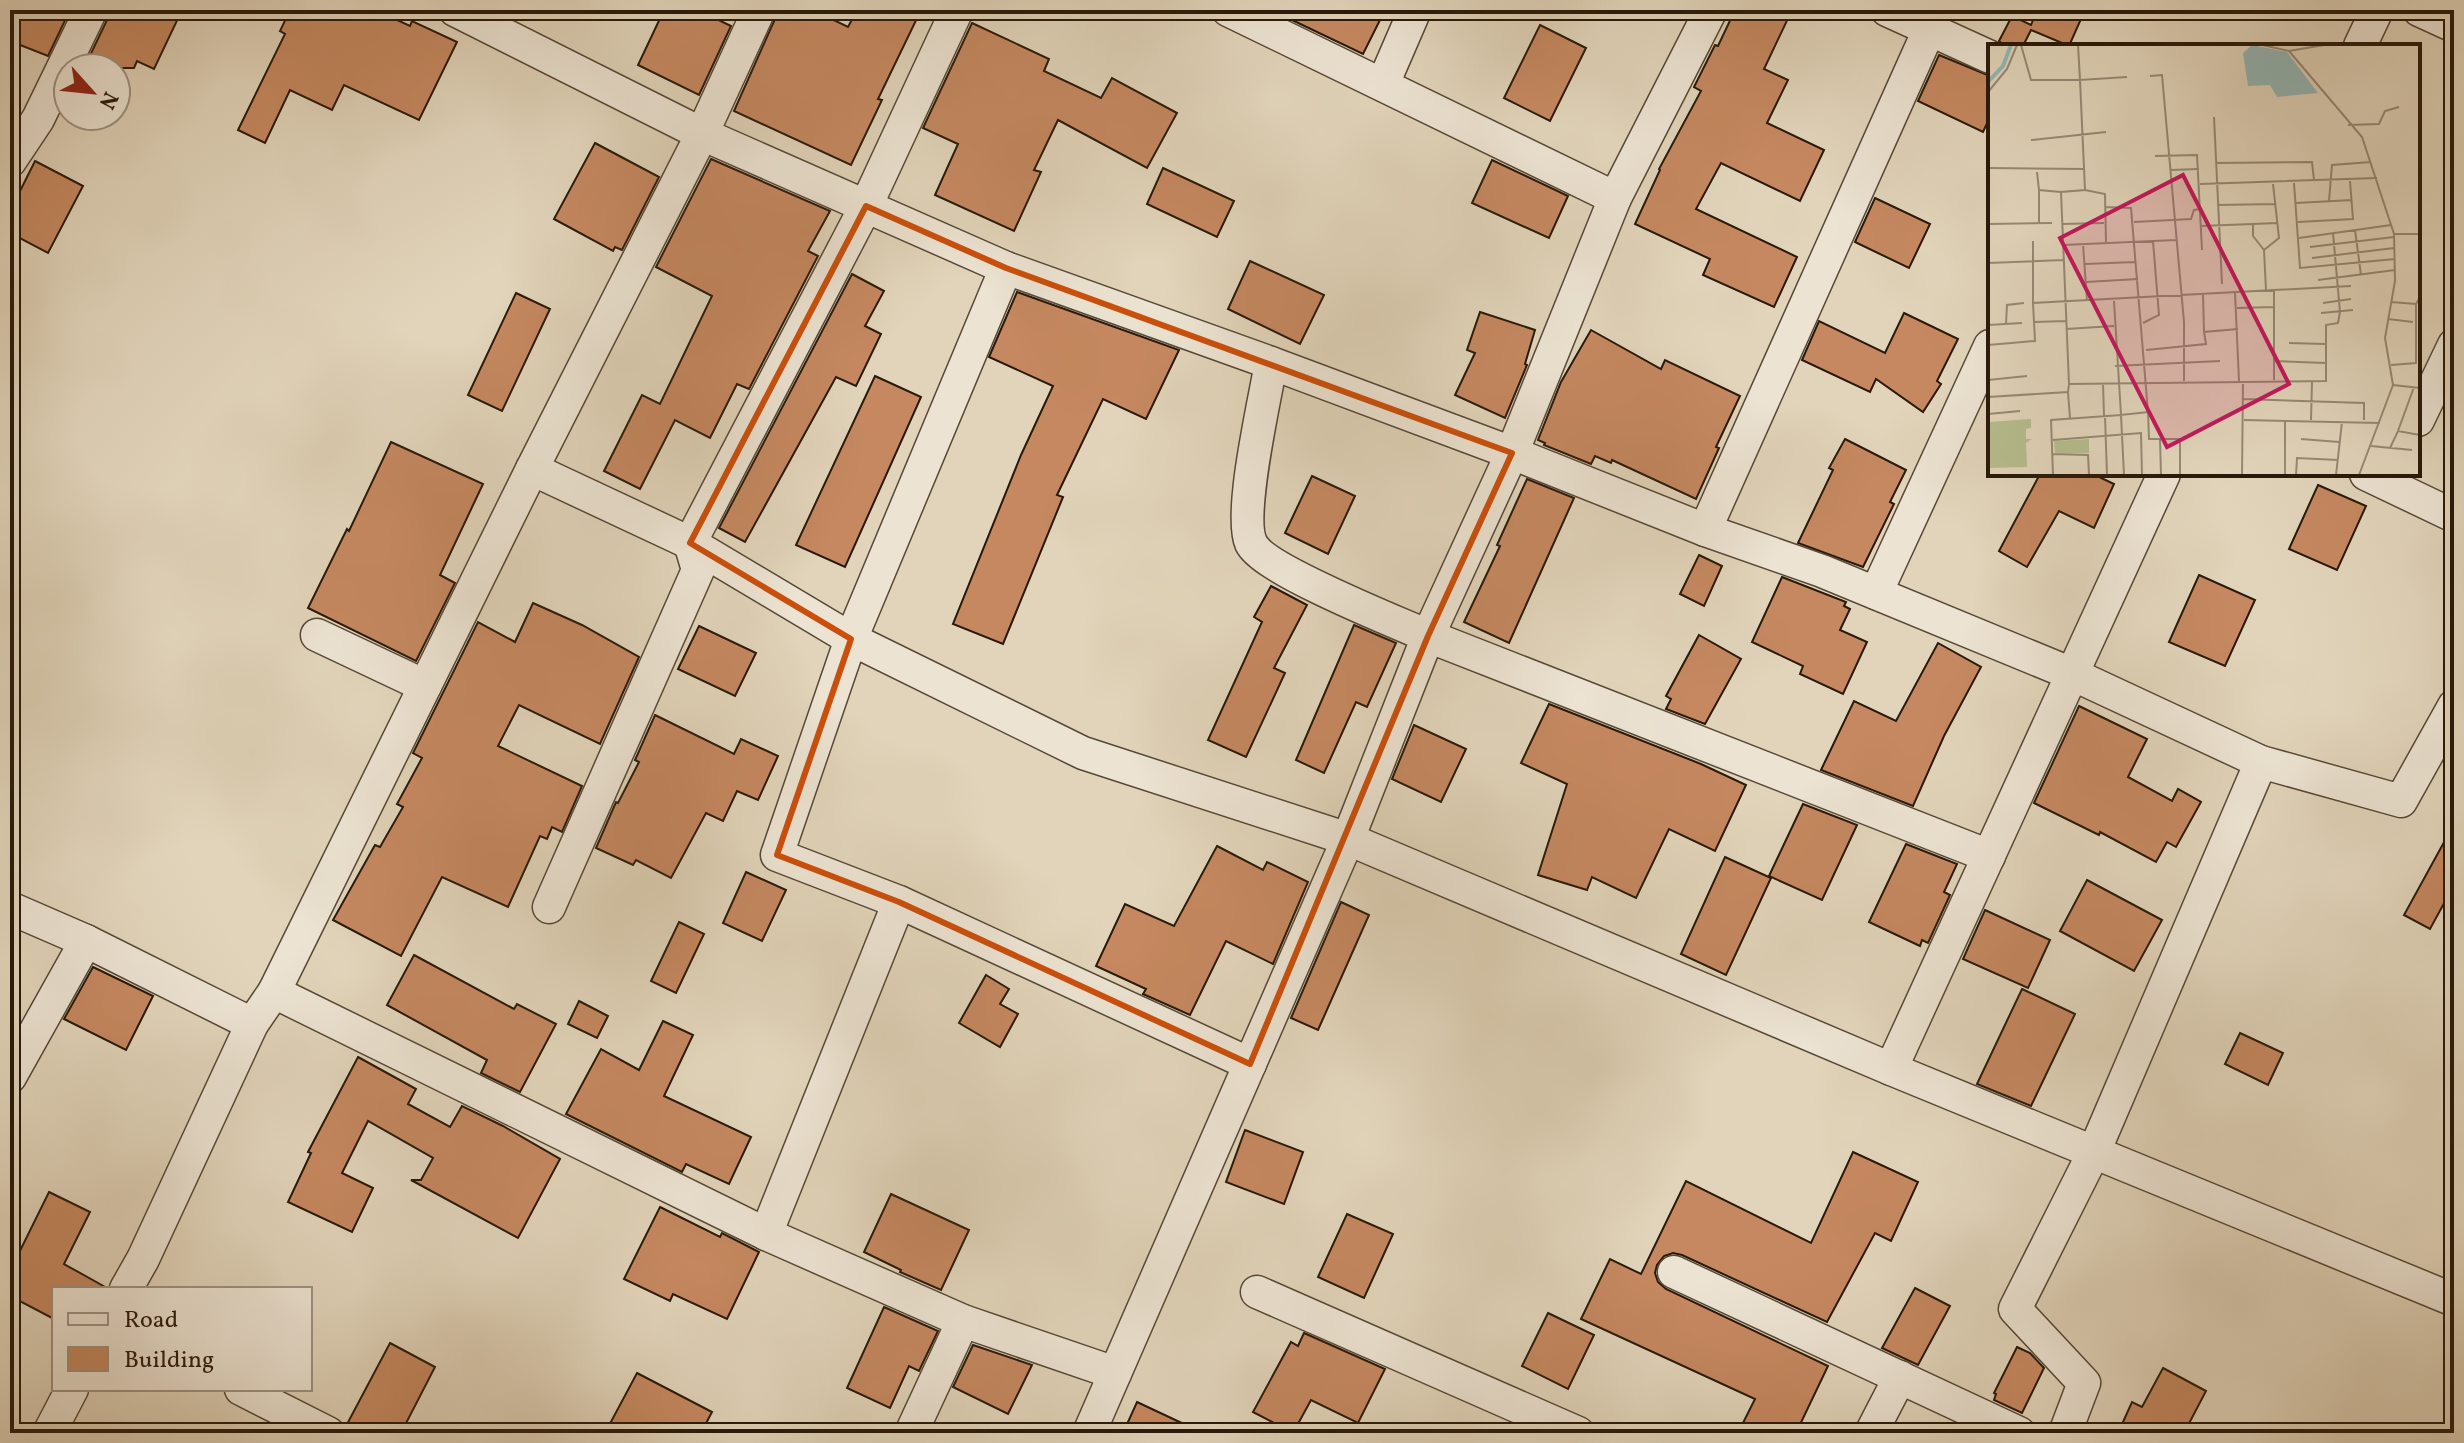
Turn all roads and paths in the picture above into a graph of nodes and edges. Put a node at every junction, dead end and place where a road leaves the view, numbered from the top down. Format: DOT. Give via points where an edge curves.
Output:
graph roads {
  1 [pos="91,10"];
  2 [pos="455,10"];
  3 [pos="759,10"];
  4 [pos="957,10"];
  5 [pos="1228,10"];
  6 [pos="1415,10"];
  7 [pos="1711,10"];
  8 [pos="1887,10"];
  9 [pos="2377,10"];
  10 [pos="2419,10"];
  11 [pos="2454,26"];
  12 [pos="1929,30"];
  13 [pos="2361,44"];
  14 [pos="1988,56"];
  15 [pos="1383,84"];
  16 [pos="702,134"];
  17 [pos="10,161"];
  18 [pos="1615,198"];
  19 [pos="866,206"];
  20 [pos="1006,268"];
  21 [pos="2454,345"];
  22 [pos="1988,350"];
  23 [pos="1271,363"];
  24 [pos="2420,416"];
  25 [pos="1512,453"];
  26 [pos="532,469"];
  27 [pos="2163,476"];
  28 [pos="2382,477"];
  29 [pos="2454,516"];
  30 [pos="1705,530"];
  31 [pos="690,543"];
  32 [pos="1876,593"];
  33 [pos="317,635"];
  34 [pos="1428,636"];
  35 [pos="851,639"];
  36 [pos="2072,674"];
  37 [pos="425,686"];
  38 [pos="2454,706"];
  39 [pos="2261,762"];
  40 [pos="1348,839"];
  41 [pos="1989,856"];
  42 [pos="899,902"];
  43 [pos="549,907"];
  44 [pos="10,908"];
  45 [pos="86,941"];
  46 [pos="274,992"];
  47 [pos="252,1024"];
  48 [pos="1250,1064"];
  49 [pos="1891,1069"];
  50 [pos="10,1077"];
  51 [pos="2094,1152"];
  52 [pos="766,1234"];
  53 [pos="1674,1272"];
  54 [pos="127,1287"];
  55 [pos="1257,1292"];
  56 [pos="2454,1300"];
  57 [pos="963,1321"];
  58 [pos="1115,1373"];
  59 [pos="1900,1377"];
  60 [pos="71,1391"];
  61 [pos="244,1391"];
  62 [pos="286,1424"];
  63 [pos="49,1433"];
  64 [pos="328,1433"];
  65 [pos="911,1433"];
  66 [pos="1089,1433"];
  67 [pos="1578,1433"];
  68 [pos="1871,1433"];
  69 [pos="2019,1433"];
  70 [pos="2065,1433"];
  1 -- 17 [label="street" via="38,119"];
  2 -- 16 [label="street"];
  3 -- 16 [label="street"];
  4 -- 19 [label="street"];
  5 -- 15 [label="street"];
  6 -- 15 [label="street"];
  7 -- 18 [label="street"];
  8 -- 12 [label="street"];
  9 -- 13 [label="street"];
  10 -- 11 [label="street"];
  12 -- 14 [label="street"];
  12 -- 30 [label="street"];
  15 -- 18 [label="street"];
  16 -- 19 [label="street"];
  16 -- 26 [label="street"];
  18 -- 25 [label="street"];
  19 -- 20 [label="street"];
  19 -- 31 [label="street"];
  20 -- 23 [label="street"];
  20 -- 35 [label="street"];
  21 -- 24 [label="street"];
  22 -- 32 [label="street"];
  23 -- 25 [label="street"];
  23 -- 34 [label="street" via="1248,502 1246,528 1252,546 1271,562 1350,603"];
  25 -- 30 [label="street"];
  25 -- 34 [label="street"];
  26 -- 31 [label="street"];
  26 -- 37 [label="street"];
  27 -- 36 [label="street"];
  28 -- 29 [label="street"];
  30 -- 32 [label="street"];
  31 -- 35 [label="street"];
  31 -- 43 [label="street" via="698,570"];
  32 -- 36 [label="street"];
  33 -- 37 [label="street"];
  34 -- 40 [label="street"];
  34 -- 41 [label="street"];
  35 -- 40 [label="street" via="1083,753"];
  35 -- 42 [label="street" via="777,855"];
  36 -- 39 [label="street"];
  36 -- 41 [label="street"];
  37 -- 46 [label="street"];
  38 -- 39 [label="street" via="2401,801"];
  39 -- 51 [label="street"];
  40 -- 48 [label="street"];
  40 -- 49 [label="street"];
  41 -- 49 [label="street"];
  42 -- 48 [label="street"];
  42 -- 52 [label="street"];
  44 -- 45 [label="street"];
  45 -- 47 [label="street"];
  45 -- 50 [label="street"];
  46 -- 47 [label="street"];
  46 -- 52 [label="street"];
  47 -- 54 [label="street"];
  48 -- 58 [label="street"];
  49 -- 51 [label="street"];
  51 -- 56 [label="street"];
  51 -- 70 [label="street" via="2015,1309 2084,1383"];
  52 -- 57 [label="street"];
  53 -- 59 [label="street"];
  55 -- 67 [label="street"];
  57 -- 58 [label="street"];
  57 -- 65 [label="street"];
  58 -- 66 [label="street"];
  59 -- 68 [label="street"];
  59 -- 69 [label="street"];
  60 -- 63 [label="street"];
  61 -- 62 [label="street"];
  62 -- 64 [label="street"];
}
